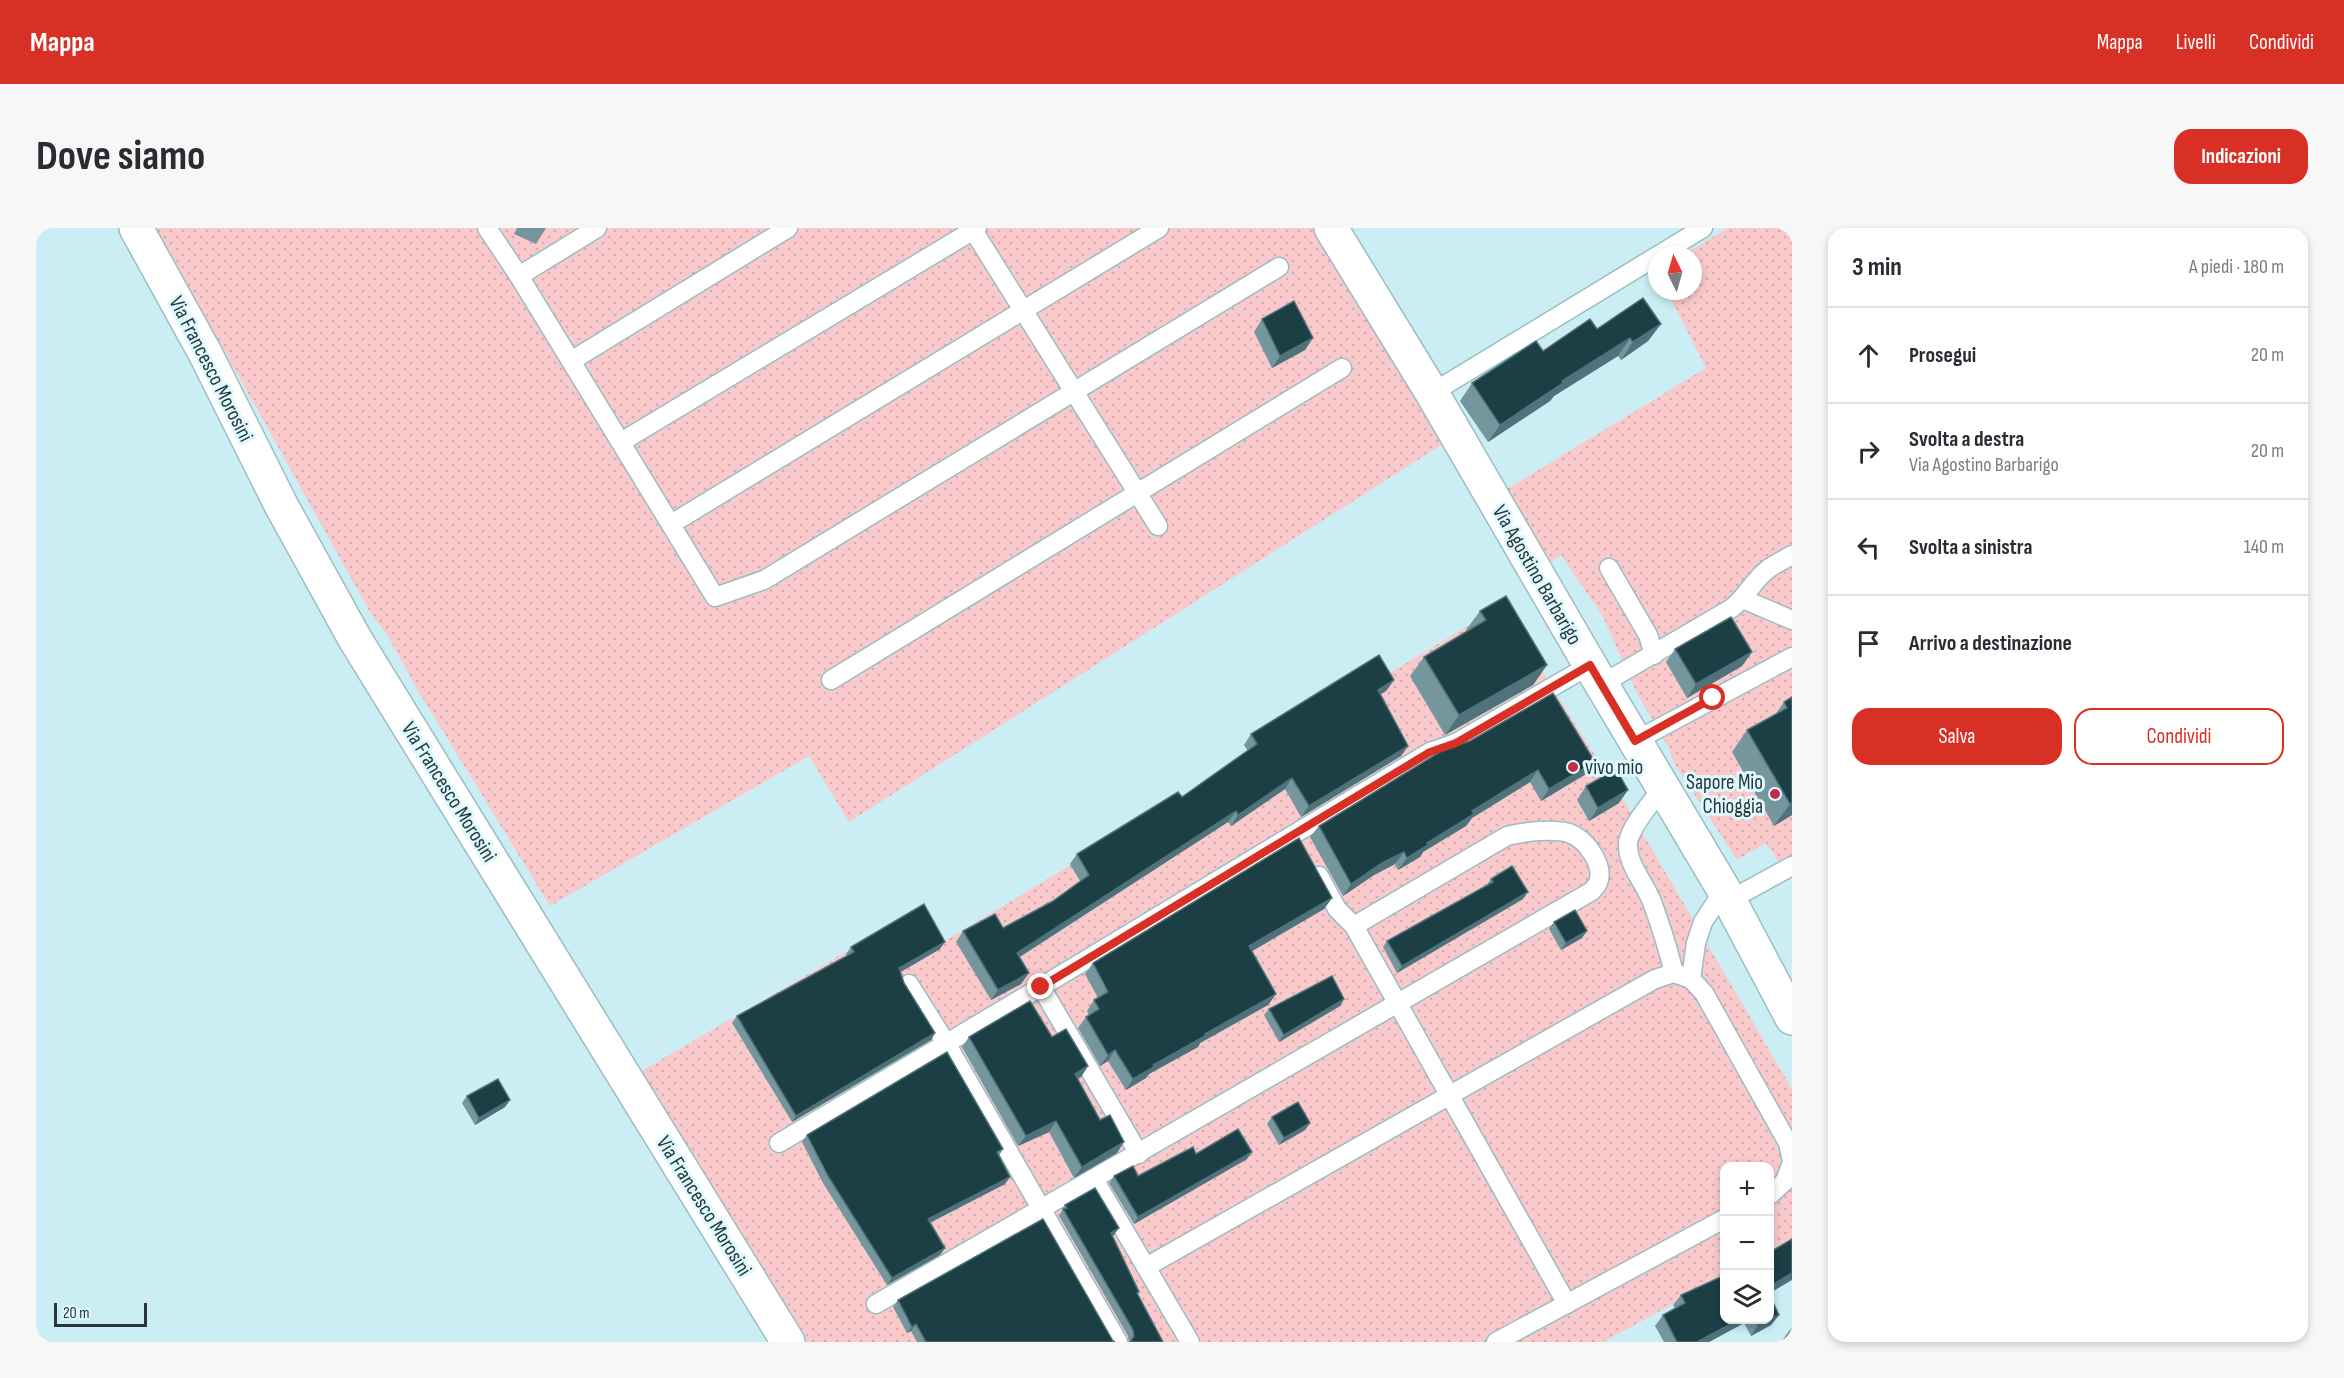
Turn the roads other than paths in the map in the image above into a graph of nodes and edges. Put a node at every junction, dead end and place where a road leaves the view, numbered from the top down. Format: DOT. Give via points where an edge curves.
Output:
graph roads {
  1 [pos="136,228"];
  2 [pos="487,228"];
  3 [pos="597,228"];
  4 [pos="788,228"];
  5 [pos="1159,228"];
  6 [pos="1331,228"];
  7 [pos="1703,228"];
  8 [pos="975,229"];
  9 [pos="1674,246"];
  10 [pos="1648,262"];
  11 [pos="1279,267"];
  12 [pos="519,276"];
  13 [pos="1023,311"];
  14 [pos="571,361"];
  15 [pos="1342,368"];
  16 [pos="1073,391"];
  17 [pos="1432,393"];
  18 [pos="621,442"];
  19 [pos="1138,493"];
  20 [pos="671,524"];
  21 [pos="1158,526"];
  22 [pos="1792,555"];
  23 [pos="1609,568"];
  24 [pos="1743,599"];
  25 [pos="1792,620"];
  26 [pos="1654,655"];
  27 [pos="1792,657"];
  28 [pos="1596,675"];
  29 [pos="831,680"];
  30 [pos="1635,741"];
  31 [pos="1663,787"];
  32 [pos="1295,833"];
  33 [pos="1792,866"];
  34 [pos="1727,895"];
  35 [pos="1354,927"];
  36 [pos="1683,976"];
  37 [pos="909,984"];
  38 [pos="1041,987"];
  39 [pos="1397,1002"];
  40 [pos="1792,1018"];
  41 [pos="946,1043"];
  42 [pos="1450,1096"];
  43 [pos="779,1143"];
  44 [pos="1139,1154"];
  45 [pos="1792,1162"];
  46 [pos="1095,1181"];
  47 [pos="1774,1191"];
  48 [pos="1043,1210"];
  49 [pos="1720,1222"];
  50 [pos="1146,1267"];
  51 [pos="876,1304"];
  52 [pos="1567,1304"];
  53 [pos="788,1342"];
  54 [pos="1118,1342"];
  55 [pos="1190,1342"];
  56 [pos="1496,1342"];
  1 -- 53 [label="street, Via Francesco Morosini" via="355,639"];
  2 -- 12 [label="lane"];
  3 -- 12 [label="lane"];
  4 -- 14 [label="lane"];
  5 -- 13 [label="lane"];
  6 -- 17 [label="street, Via Agostino Barbarigo"];
  7 -- 9 [label="lane"];
  8 -- 13 [label="lane"];
  8 -- 18 [label="lane"];
  10 -- 17 [label="lane"];
  11 -- 16 [label="lane"];
  12 -- 14 [label="lane"];
  13 -- 16 [label="lane"];
  13 -- 20 [label="lane"];
  14 -- 18 [label="lane"];
  15 -- 19 [label="lane"];
  16 -- 19 [label="lane"];
  16 -- 20 [label="lane" via="764,580 715,597"];
  17 -- 28 [label="street, Via Agostino Barbarigo"];
  18 -- 20 [label="lane"];
  19 -- 21 [label="lane"];
  19 -- 29 [label="lane"];
  22 -- 24 [label="lane" via="1768,569"];
  23 -- 26 [label="lane" via="1648,635"];
  24 -- 25 [label="lane"];
  24 -- 26 [label="lane"];
  26 -- 28 [label="lane"];
  27 -- 30 [label="lane"];
  28 -- 30 [label="street, Via Agostino Barbarigo"];
  28 -- 32 [label="lane" via="1430,752"];
  30 -- 31 [label="street, Via Agostino Barbarigo"];
  31 -- 34 [label="street, Via Agostino Barbarigo"];
  31 -- 36 [label="lane" via="1633,829 1628,843 1632,862"];
  32 -- 35 [label="lane" via="1337,909"];
  32 -- 38 [label="lane"];
  33 -- 34 [label="lane"];
  34 -- 36 [label="lane" via="1703,922"];
  34 -- 40 [label="street, Via Agostino Barbarigo"];
  35 -- 39 [label="lane"];
  35 -- 39 [label="lane" via="1507,836 1530,831 1569,833 1586,845 1599,865 1598,883 1592,891"];
  36 -- 42 [label="lane" via="1655,979"];
  36 -- 45 [label="lane" via="1704,993 1788,1143"];
  37 -- 41 [label="lane"];
  38 -- 41 [label="lane"];
  38 -- 44 [label="lane"];
  39 -- 42 [label="lane"];
  39 -- 44 [label="lane"];
  41 -- 43 [label="lane"];
  41 -- 48 [label="lane"];
  42 -- 50 [label="lane"];
  42 -- 52 [label="lane"];
  44 -- 46 [label="lane"];
  45 -- 47 [label="lane" via="1785,1181"];
  46 -- 48 [label="lane"];
  46 -- 50 [label="lane"];
  48 -- 51 [label="lane"];
  48 -- 54 [label="lane"];
  49 -- 52 [label="lane"];
  50 -- 55 [label="lane"];
  52 -- 56 [label="lane"];
}
